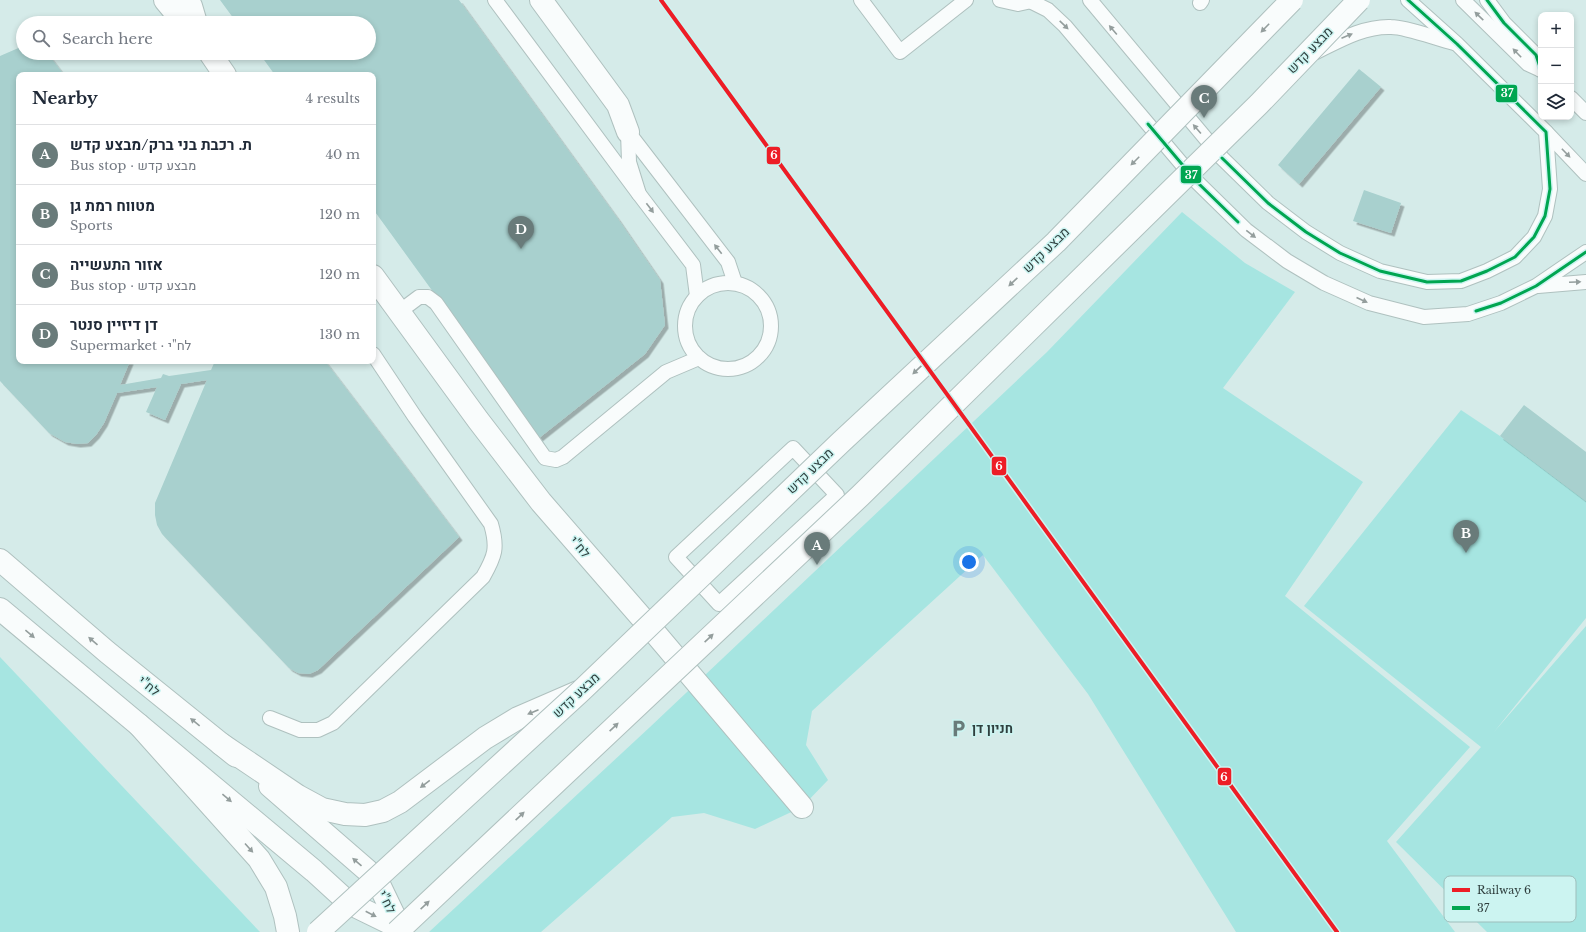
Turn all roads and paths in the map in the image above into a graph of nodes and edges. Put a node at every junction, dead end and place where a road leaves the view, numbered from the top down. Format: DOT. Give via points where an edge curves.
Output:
graph roads {
  1 [pos="165,0"];
  2 [pos="187,0"];
  3 [pos="495,0"];
  4 [pos="541,0"];
  5 [pos="860,0"];
  6 [pos="966,0"];
  7 [pos="1000,0"];
  8 [pos="1090,0"];
  9 [pos="1292,0"];
  10 [pos="1359,0"];
  11 [pos="1408,0"];
  12 [pos="1463,0"];
  13 [pos="1487,0"];
  14 [pos="1034,1"];
  15 [pos="178,16"];
  16 [pos="194,16"];
  17 [pos="1500,28"];
  18 [pos="1457,44"];
  19 [pos="215,60"];
  20 [pos="1300,60"];
  21 [pos="1538,61"];
  22 [pos="223,72"];
  23 [pos="1574,101"];
  24 [pos="1586,113"];
  25 [pos="628,132"];
  26 [pos="1546,132"];
  27 [pos="1586,174"];
  28 [pos="639,194"];
  29 [pos="1586,252"];
  30 [pos="376,280"];
  31 [pos="1586,282"];
  32 [pos="735,283"];
  33 [pos="1536,286"];
  34 [pos="697,296"];
  35 [pos="399,312"];
  36 [pos="376,358"];
  37 [pos="699,358"];
  38 [pos="0,560"];
  39 [pos="704,588"];
  40 [pos="0,609"];
  41 [pos="655,633"];
  42 [pos="581,691"];
  43 [pos="270,718"];
  44 [pos="139,725"];
  45 [pos="222,744"];
  46 [pos="802,807"];
  47 [pos="376,878"];
  48 [pos="349,903"];
  49 [pos="398,930"];
  50 [pos="288,932"];
  51 [pos="318,932"];
  1 -- 15 [label="main road"];
  2 -- 16 [label="main road"];
  3 -- 28 [label="lane"];
  4 -- 25 [label="main road" via="618,105"];
  5 -- 6 [label="lane" via="900,52"];
  7 -- 14 [label="lane" via="1018,4"];
  26 -- 8 [label="lane, one-way" via="1550,189 1545,216 1534,238 1515,257 1461,281 1427,282 1380,271 1340,253 1306,232 1268,203 1222,158"];
  9 -- 42 [label="main road, מבצע קדש, one-way, bridge" via="1056,242 841,442"];
  10 -- 20 [label="main road, מבצע קדש, bridge"];
  11 -- 18 [label="lane"];
  17 -- 12 [label="lane, one-way"];
  13 -- 17 [label="lane"];
  14 -- 33 [label="lane, one-way" via="1065,26 1197,182 1246,230 1286,261 1324,283 1369,303 1424,317 1468,314 1501,303"];
  21 -- 17 [label="lane, one-way" via="1536,55"];
  20 -- 18 [label="lane, one-way, bridge" via="1348,36 1371,28 1392,27"];
  18 -- 26 [label="lane"];
  19 -- 22 [label="main road"];
  49 -- 20 [label="main road, מבצע קדש, one-way, bridge" via="860,496 1259,104"];
  23 -- 24 [label="lane"];
  25 -- 28 [label="lane" via="629,162"];
  32 -- 25 [label="lane, one-way" via="728,262"];
  26 -- 27 [label="lane, one-way"];
  28 -- 34 [label="lane, one-way" via="693,265"];
  29 -- 33 [label="lane"];
  30 -- 35 [label="main road, לח\"י"];
  33 -- 31 [label="lane, one-way"];
  32 -- 34 [label="lane" via="720,283"];
  32 -- 37 [label="lane" via="760,297 768,309 771,322 770,337 764,350 744,366 732,369 715,367"];
  34 -- 37 [label="lane" via="689,307 685,320 686,334"];
  35 -- 37 [label="lane" via="419,297 428,297 436,303 545,458 556,460 563,457 666,372"];
  35 -- 41 [label="main road, לח\"י" via="541,502"];
  36 -- 43 [label="lane" via="491,524 496,542 492,561 483,577 333,723 318,730 300,730"];
  45 -- 38 [label="main road, לח\"י, one-way" via="106,652"];
  39 -- 39 [label="lane" via="719,604 836,495 793,448 676,557"];
  39 -- 41 [label="lane"];
  40 -- 44 [label="main road, לח\"י, one-way"];
  41 -- 46 [label="main road, לח\"י"];
  42 -- 45 [label="main road, one-way" via="518,718 485,738 400,802 383,811 365,815 322,809 298,796"];
  42 -- 47 [label="main road, מבצע קדש, bridge"];
  44 -- 48 [label="main road, לח\"י, one-way"];
  44 -- 50 [label="main road, one-way" via="259,859 276,887"];
  47 -- 45 [label="main road, לח\"י, one-way"];
  47 -- 48 [label="main road, מבצע קדש, bridge"];
  47 -- 49 [label="main road, לח\"י"];
  48 -- 49 [label="main road, לח\"י, one-way"];
  48 -- 51 [label="main road, מבצע קדש, bridge"];
}
